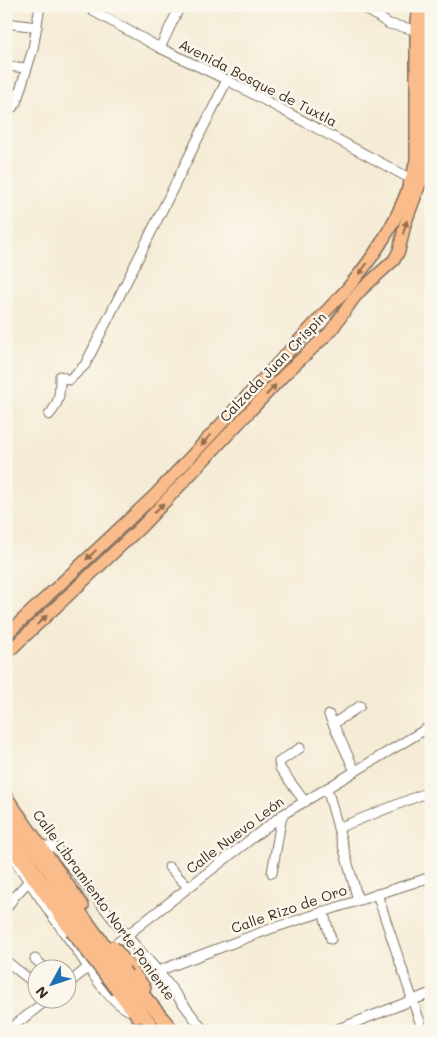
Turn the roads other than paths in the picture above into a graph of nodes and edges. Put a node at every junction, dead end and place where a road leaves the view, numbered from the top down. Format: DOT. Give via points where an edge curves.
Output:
graph roads {
  1 [pos="40,6"];
  2 [pos="180,6"];
  3 [pos="362,6"];
  4 [pos="418,6"];
  5 [pos="427,6"];
  6 [pos="93,12"];
  7 [pos="6,23"];
  8 [pos="37,27"];
  9 [pos="416,30"];
  10 [pos="160,48"];
  11 [pos="6,66"];
  12 [pos="27,68"];
  13 [pos="227,80"];
  14 [pos="6,107"];
  15 [pos="411,179"];
  16 [pos="383,238"];
  17 [pos="376,250"];
  18 [pos="399,251"];
  19 [pos="392,262"];
  20 [pos="49,415"];
  21 [pos="6,635"];
  22 [pos="6,654"];
  23 [pos="360,706"];
  24 [pos="431,726"];
  25 [pos="300,748"];
  26 [pos="356,771"];
  27 [pos="327,788"];
  28 [pos="431,791"];
  29 [pos="6,796"];
  30 [pos="305,802"];
  31 [pos="6,808"];
  32 [pos="282,815"];
  33 [pos="6,828"];
  34 [pos="338,828"];
  35 [pos="6,837"];
  36 [pos="6,846"];
  37 [pos="40,846"];
  38 [pos="169,867"];
  39 [pos="272,873"];
  40 [pos="39,877"];
  41 [pos="431,877"];
  42 [pos="188,887"];
  43 [pos="377,894"];
  44 [pos="358,900"];
  45 [pos="6,909"];
  46 [pos="323,912"];
  47 [pos="79,927"];
  48 [pos="126,935"];
  49 [pos="331,938"];
  50 [pos="6,961"];
  51 [pos="88,967"];
  52 [pos="158,971"];
  53 [pos="78,976"];
  54 [pos="28,978"];
  55 [pos="123,978"];
  56 [pos="431,993"];
  57 [pos="413,1000"];
  58 [pos="132,1009"];
  59 [pos="34,1010"];
  60 [pos="198,1029"];
  61 [pos="7,1031"];
  62 [pos="150,1031"];
  63 [pos="156,1031"];
  64 [pos="173,1031"];
  65 [pos="179,1031"];
  66 [pos="333,1031"];
  67 [pos="424,1031"];
  1 -- 8 [label="street"];
  2 -- 10 [label="street"];
  3 -- 9 [label="street" via="389,24"];
  4 -- 9 [label="main road, Calzada Juan Crispin"];
  18 -- 5 [label="main road, Calzada Juan Crispin, one-way" via="425,161"];
  6 -- 10 [label="street, Avenida Bosque de Tuxtla"];
  7 -- 8 [label="street"];
  8 -- 12 [label="street"];
  9 -- 15 [label="main road, Calzada Juan Crispin" via="416,160"];
  10 -- 13 [label="street, Avenida Bosque de Tuxtla"];
  11 -- 12 [label="street"];
  12 -- 14 [label="street" via="16,103 13,107"];
  13 -- 15 [label="street, Avenida Bosque de Tuxtla"];
  13 -- 20 [label="street" via="85,365 70,380 60,376 60,400"];
  15 -- 16 [label="main road, Calzada Juan Crispin"];
  16 -- 17 [label="main road, Calzada Juan Crispin"];
  16 -- 18 [label="main road" via="394,241"];
  17 -- 19 [label="main road" via="382,258"];
  17 -- 21 [label="main road, Calzada Juan Crispin, one-way" via="346,290 155,495"];
  18 -- 19 [label="main road, Calzada Juan Crispin"];
  22 -- 19 [label="main road, Calzada Juan Crispin, one-way" via="141,527 284,375 330,332 354,298"];
  23 -- 26 [label="street" via="331,719"];
  24 -- 26 [label="street, Calle Nuevo León"];
  25 -- 30 [label="street" via="280,762 280,768"];
  26 -- 27 [label="street, Calle Nuevo León"];
  27 -- 30 [label="street, Calle Nuevo León"];
  27 -- 34 [label="street"];
  28 -- 34 [label="street"];
  29 -- 37 [label="main road, Calle Libramiento Norte Poniente"];
  30 -- 32 [label="street, Calle Nuevo León"];
  31 -- 40 [label="highway, Calle Libramiento Norte Poniente"];
  32 -- 39 [label="street"];
  32 -- 42 [label="street, Calle Nuevo León"];
  33 -- 40 [label="highway, Calle Libramiento Norte Poniente"];
  34 -- 44 [label="street"];
  35 -- 47 [label="main road, Calle Libramiento Norte Poniente" via="25,868"];
  36 -- 40 [label="street"];
  37 -- 48 [label="street" via="56,848"];
  37 -- 55 [label="main road, Calle Libramiento Norte Poniente, bridge" via="101,932"];
  38 -- 42 [label="street"];
  40 -- 45 [label="street" via="14,897"];
  40 -- 47 [label="highway, Calle Libramiento Norte Poniente"];
  40 -- 51 [label="street"];
  41 -- 43 [label="street, Calle Rizo de Oro"];
  42 -- 48 [label="street, Calle Nuevo León"];
  43 -- 44 [label="street, Calle Rizo de Oro"];
  43 -- 57 [label="street"];
  44 -- 46 [label="street, Calle Rizo de Oro"];
  46 -- 49 [label="street"];
  46 -- 52 [label="street, Calle Rizo de Oro"];
  47 -- 55 [label="highway, Calle Libramiento Norte Poniente, bridge"];
  47 -- 55 [label="main road, Calle Libramiento Norte Poniente, bridge"];
  48 -- 51 [label="street, Calle Nuevo León"];
  48 -- 52 [label="street"];
  50 -- 54 [label="street"];
  51 -- 53 [label="street, Calle Nuevo León"];
  51 -- 58 [label="street" via="119,1005"];
  52 -- 60 [label="street"];
  55 -- 58 [label="main road, Calle Libramiento Norte Poniente"];
  55 -- 63 [label="highway, Calle Libramiento Norte Poniente"];
  55 -- 64 [label="highway, Calle Libramiento Norte Poniente"];
  55 -- 65 [label="main road, Calle Libramiento Norte Poniente"];
  56 -- 57 [label="street"];
  57 -- 66 [label="street"];
  57 -- 67 [label="street"];
  58 -- 62 [label="main road, Calle Libramiento Norte Poniente"];
  59 -- 61 [label="street"];
}
